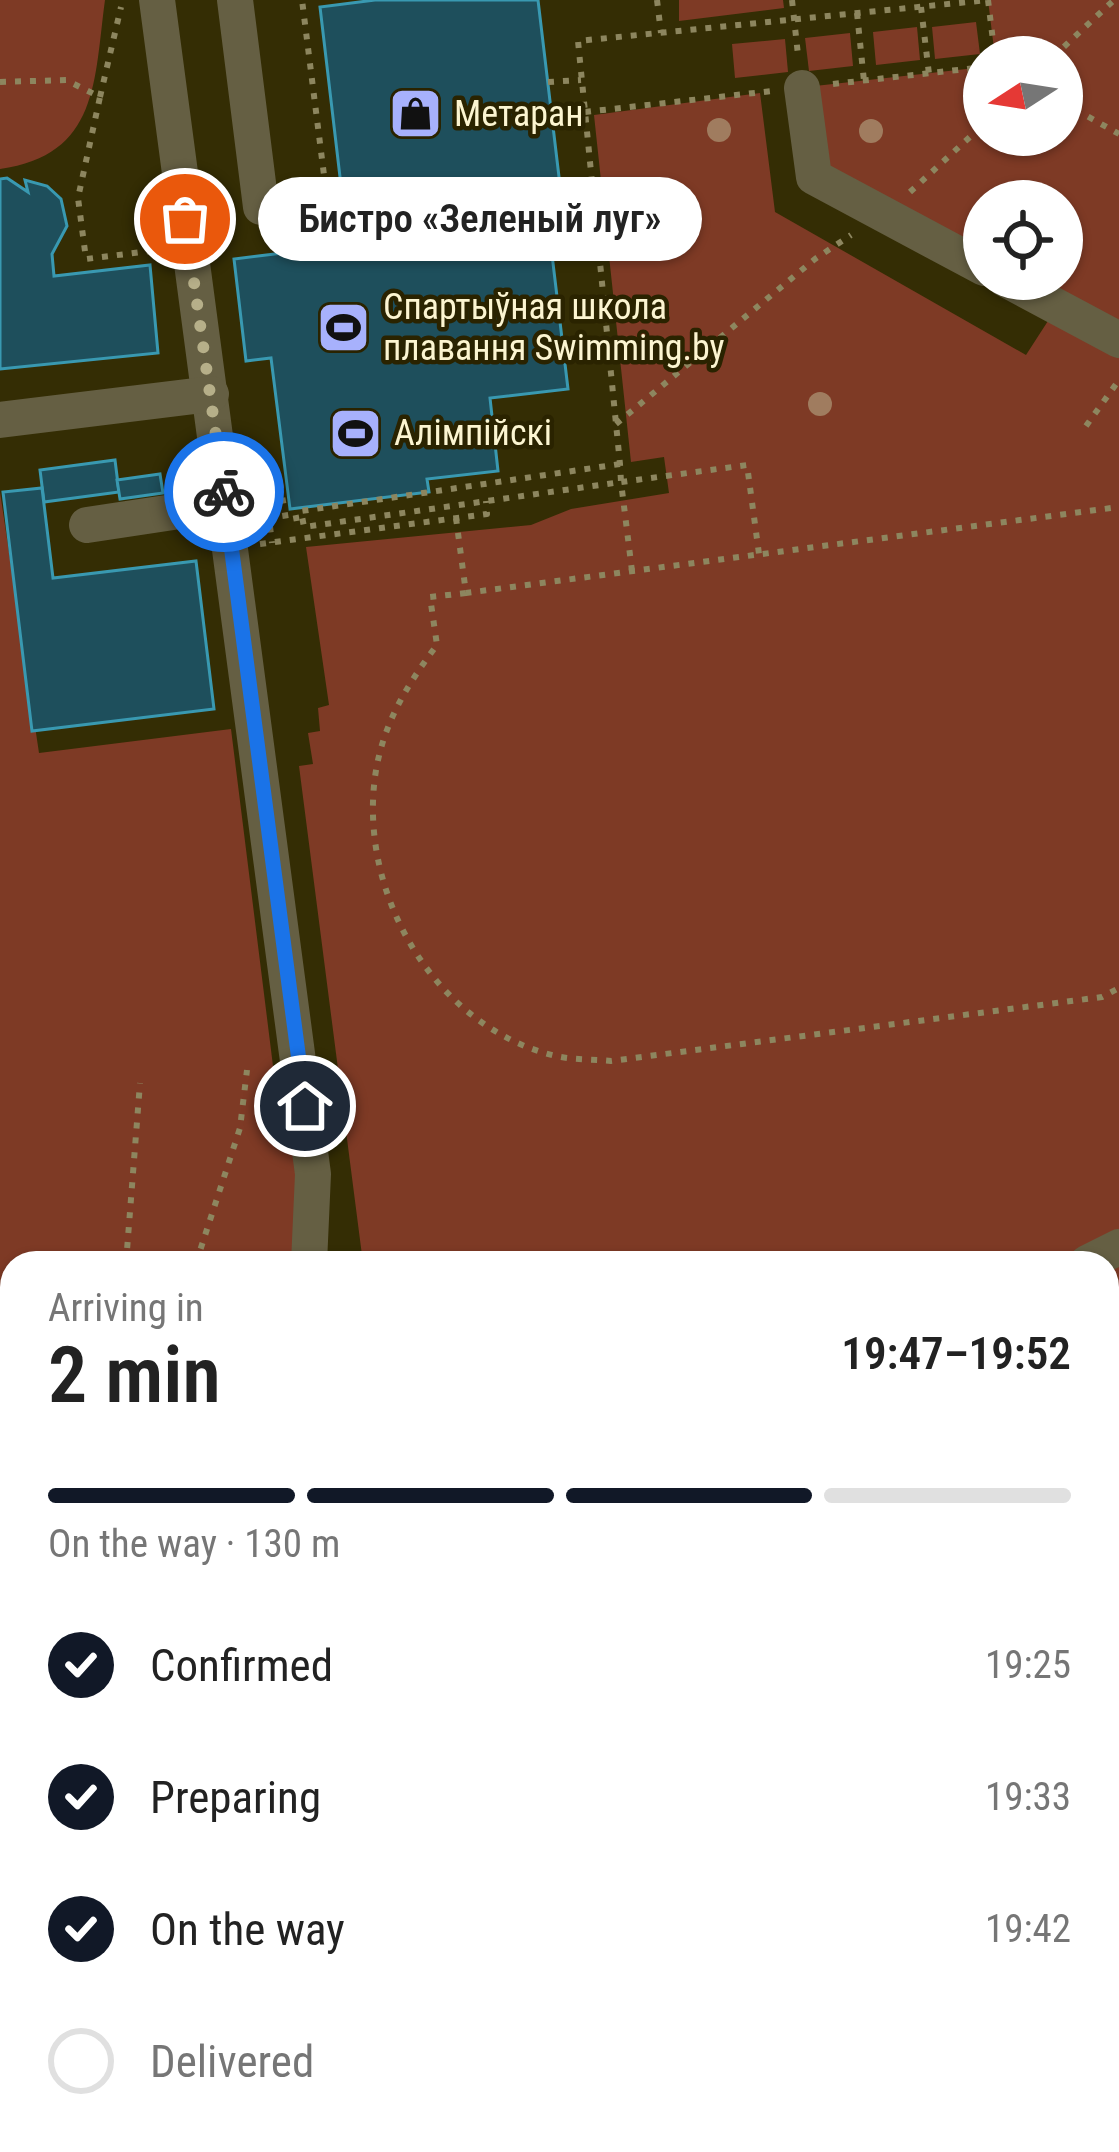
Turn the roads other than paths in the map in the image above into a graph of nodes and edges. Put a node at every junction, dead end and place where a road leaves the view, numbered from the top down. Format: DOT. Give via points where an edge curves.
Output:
graph roads {
  1 [pos="157,0"];
  2 [pos="235,0"];
  3 [pos="802,88"];
  4 [pos="261,206"];
  5 [pos="963,257"];
  6 [pos="1044,300"];
  7 [pos="1119,340"];
  8 [pos="211,394"];
  9 [pos="0,420"];
  10 [pos="226,504"];
  11 [pos="87,525"];
  12 [pos="310,1251"];
  1 -- 8 [label="street"];
  2 -- 4 [label="street"];
  3 -- 5 [label="street" via="814,178"];
  6 -- 7 [label="street"];
  8 -- 9 [label="street"];
  8 -- 10 [label="street"];
  10 -- 11 [label="street"];
  10 -- 12 [label="street" via="313,1174"];
}
